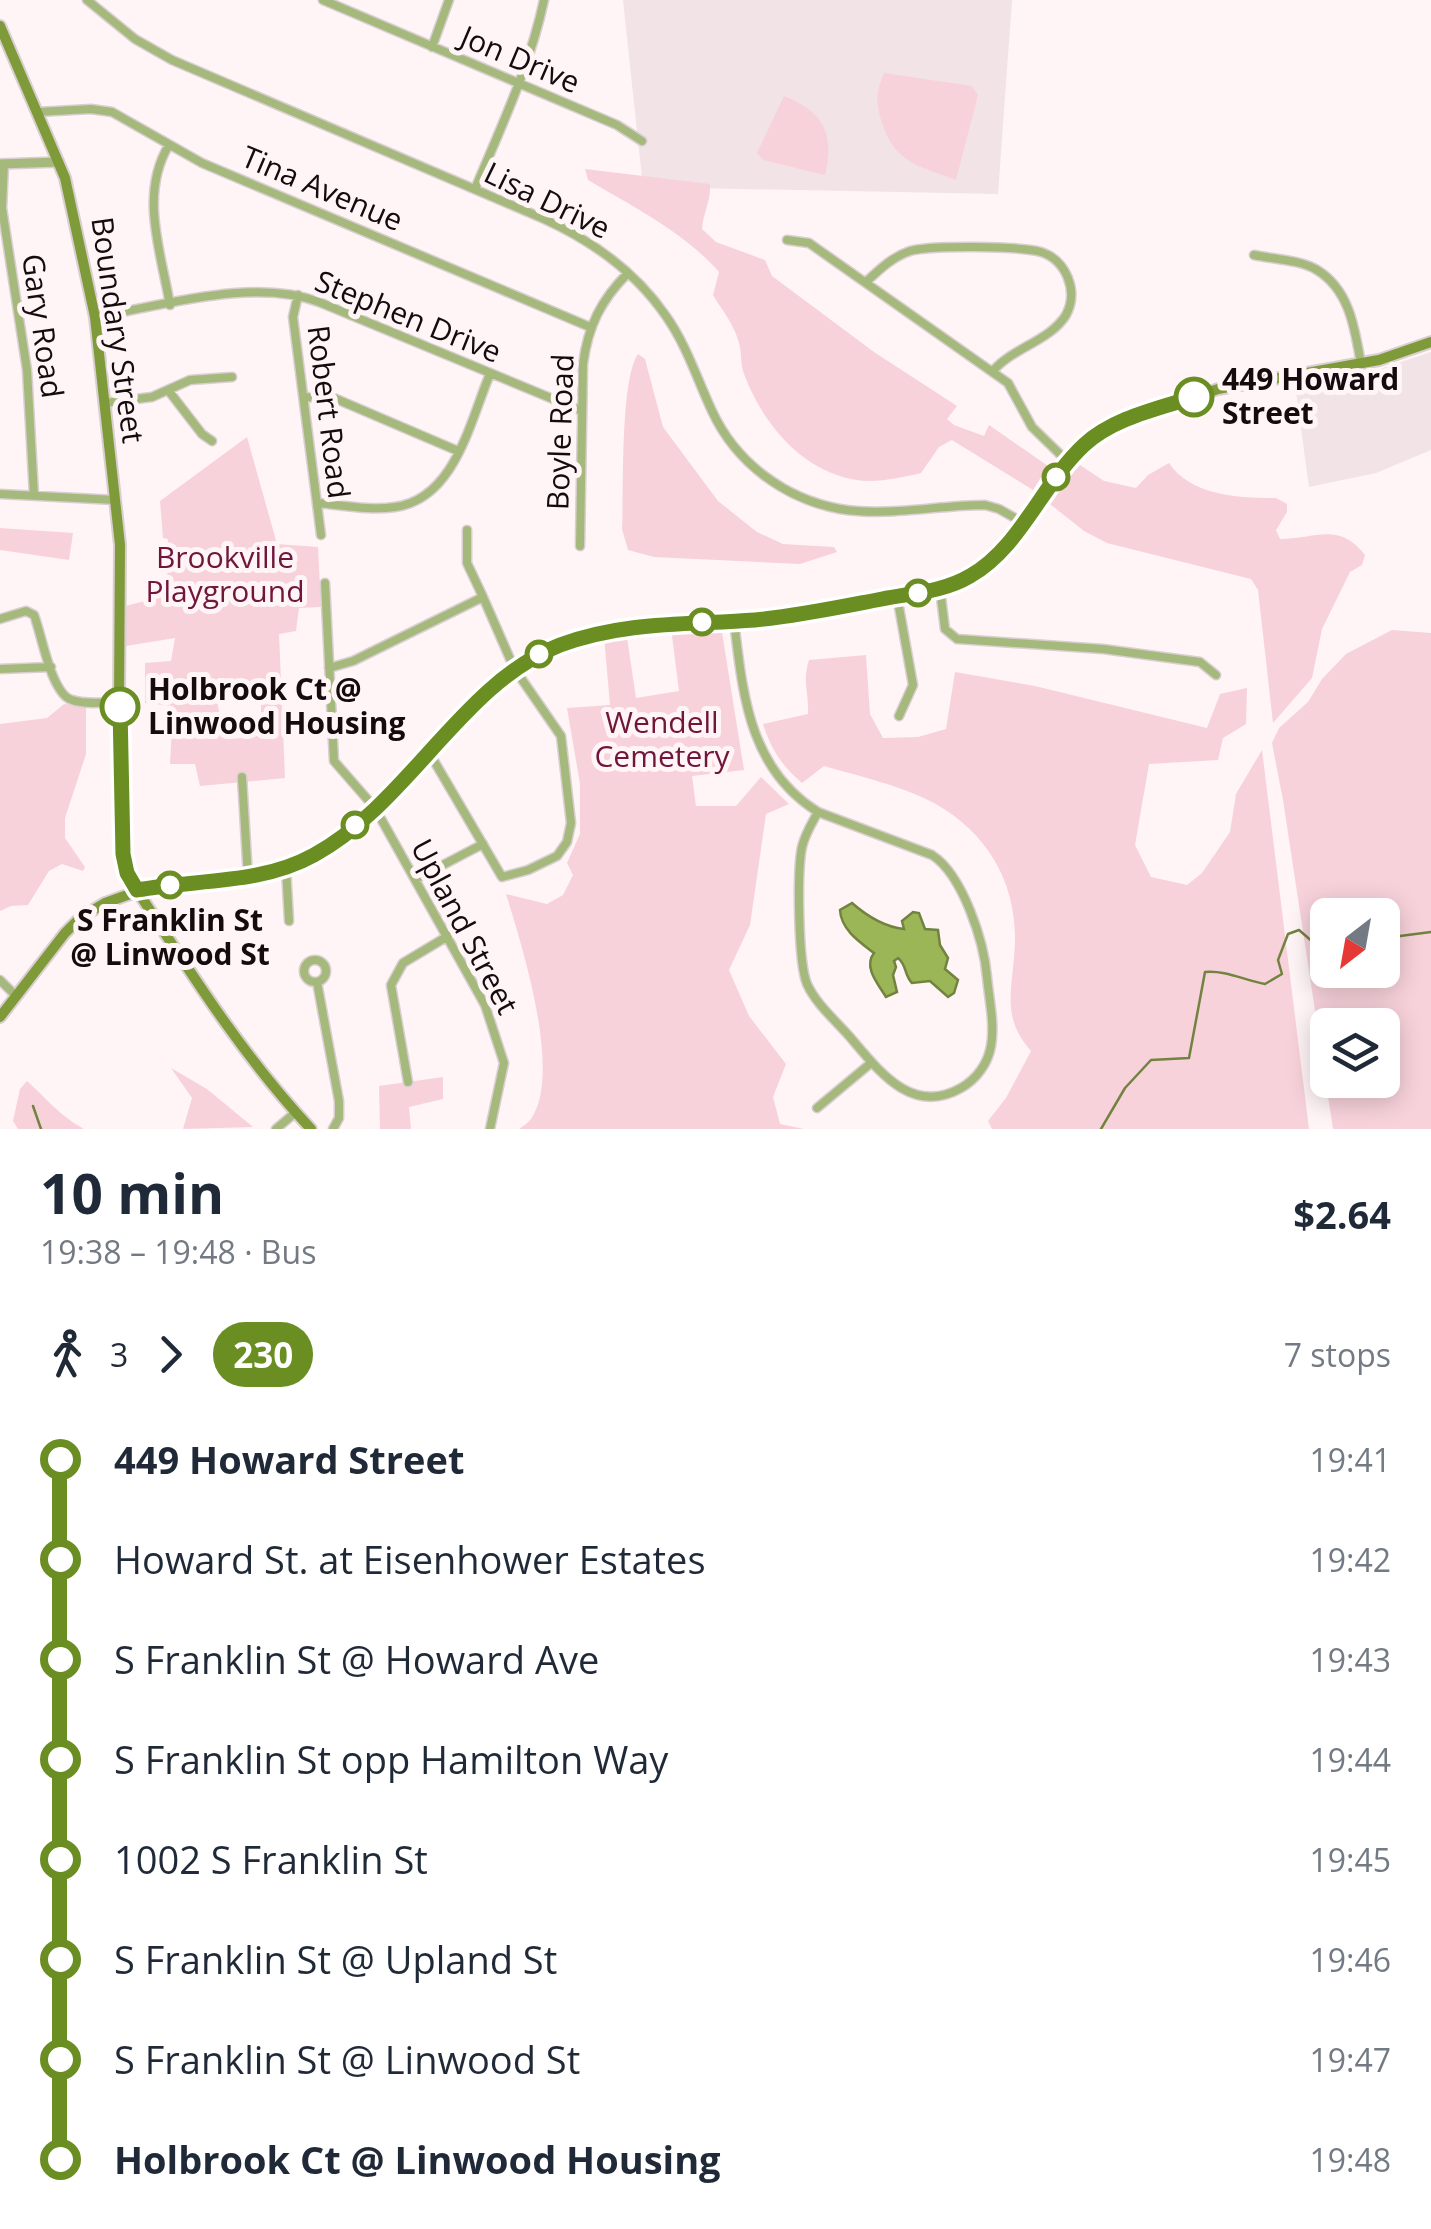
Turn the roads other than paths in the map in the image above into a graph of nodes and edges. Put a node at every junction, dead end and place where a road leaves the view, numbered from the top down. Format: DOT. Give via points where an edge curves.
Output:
graph roads {
  1 [pos="87,0"];
  2 [pos="323,0"];
  3 [pos="449,0"];
  4 [pos="544,0"];
  5 [pos="344,4"];
  6 [pos="0,26"];
  7 [pos="432,46"];
  8 [pos="518,83"];
  9 [pos="38,112"];
  10 [pos="642,140"];
  11 [pos="169,146"];
  12 [pos="59,162"];
  13 [pos="2,164"];
  14 [pos="475,189"];
  15 [pos="787,240"];
  16 [pos="1254,255"];
  17 [pos="628,273"];
  18 [pos="866,282"];
  19 [pos="298,295"];
  20 [pos="170,305"];
  21 [pos="95,317"];
  22 [pos="590,327"];
  23 [pos="1431,342"];
  24 [pos="1361,364"];
  25 [pos="993,371"];
  26 [pos="490,374"];
  27 [pos="232,377"];
  28 [pos="168,390"];
  29 [pos="304,397"];
  30 [pos="104,402"];
  31 [pos="582,411"];
  32 [pos="212,441"];
  33 [pos="458,450"];
  34 [pos="1068,462"];
  35 [pos="0,494"];
  36 [pos="34,496"];
  37 [pos="115,500"];
  38 [pos="317,502"];
  39 [pos="1022,522"];
  40 [pos="467,530"];
  41 [pos="321,535"];
  42 [pos="580,546"];
  43 [pos="325,583"];
  44 [pos="940,588"];
  45 [pos="897,596"];
  46 [pos="483,597"];
  47 [pos="0,619"];
  48 [pos="734,621"];
  49 [pos="51,667"];
  50 [pos="329,668"];
  51 [pos="514,668"];
  52 [pos="0,669"];
  53 [pos="1216,675"];
  54 [pos="120,702"];
  55 [pos="898,716"];
  56 [pos="430,754"];
  57 [pos="242,778"];
  58 [pos="375,808"];
  59 [pos="818,812"];
  60 [pos="483,844"];
  61 [pos="286,868"];
  62 [pos="248,877"];
  63 [pos="416,879"];
  64 [pos="137,890"];
  65 [pos="289,921"];
  66 [pos="448,936"];
  67 [pos="0,980"];
  68 [pos="317,982"];
  69 [pos="16,996"];
  70 [pos="0,1017"];
  71 [pos="871,1063"];
  72 [pos="408,1082"];
  73 [pos="817,1108"];
  74 [pos="296,1112"];
  75 [pos="276,1129"];
  76 [pos="311,1129"];
  77 [pos="334,1129"];
  78 [pos="490,1129"];
  1 -- 14 [label="street, Lisa Drive" via="172,60"];
  2 -- 5 [label="street, Jon Drive"];
  3 -- 7 [label="street"];
  4 -- 8 [label="street"];
  5 -- 7 [label="street, Jon Drive"];
  6 -- 9 [label="main road, Boundary Street"];
  7 -- 8 [label="street, Jon Drive"];
  8 -- 10 [label="street, Jon Drive"];
  8 -- 14 [label="street"];
  9 -- 11 [label="street, Tina Avenue" via="112,112"];
  9 -- 12 [label="main road, Boundary Street"];
  11 -- 20 [label="street" via="152,190"];
  11 -- 22 [label="street, Tina Avenue"];
  12 -- 13 [label="street"];
  12 -- 21 [label="main road, Boundary Street"];
  13 -- 36 [label="street, Gary Road" via="2,208 27,370"];
  14 -- 17 [label="street, Lisa Drive" via="580,236"];
  15 -- 18 [label="street" via="810,243"];
  16 -- 24 [label="street" via="1323,275 1351,312"];
  17 -- 22 [label="street, Boyle Road"];
  17 -- 39 [label="street, Lisa Drive" via="680,338 730,442 777,485 842,509 985,505"];
  18 -- 25 [label="street"];
  18 -- 25 [label="street" via="890,261 920,249 1030,250 1057,262 1070,284 1066,315"];
  19 -- 20 [label="street, Stephen Drive" via="256,290"];
  19 -- 26 [label="street, Stephen Drive"];
  19 -- 29 [label="street, Robert Road" via="293,317"];
  20 -- 21 [label="street, Stephen Drive"];
  21 -- 30 [label="main road, Boundary Street"];
  22 -- 31 [label="street, Boyle Road"];
  23 -- 24 [label="main road"];
  24 -- 34 [label="main road" via="1225,388 1148,412 1098,434"];
  25 -- 34 [label="street" via="1015,390 1032,427"];
  26 -- 31 [label="street, Stephen Drive"];
  26 -- 33 [label="street"];
  27 -- 28 [label="street" via="190,380"];
  28 -- 30 [label="street"];
  28 -- 32 [label="street"];
  29 -- 33 [label="street" via="334,398"];
  29 -- 38 [label="street, Robert Road"];
  30 -- 37 [label="main road, Boundary Street"];
  31 -- 42 [label="street, Boyle Road"];
  33 -- 38 [label="street" via="440,483 407,504"];
  34 -- 39 [label="main road"];
  35 -- 36 [label="street"];
  36 -- 37 [label="street"];
  37 -- 54 [label="main road, Boundary Street"];
  38 -- 41 [label="street, Robert Road"];
  39 -- 44 [label="main road" via="985,566"];
  40 -- 46 [label="street" via="467,563"];
  43 -- 50 [label="street, Upland Street"];
  44 -- 45 [label="main road"];
  44 -- 53 [label="street" via="945,630 957,639 1200,662"];
  45 -- 48 [label="main road"];
  45 -- 55 [label="street" via="914,686"];
  46 -- 50 [label="street"];
  46 -- 51 [label="street"];
  47 -- 49 [label="street" via="32,613"];
  48 -- 51 [label="main road" via="612,629"];
  48 -- 59 [label="street" via="753,735 773,772"];
  49 -- 52 [label="street"];
  49 -- 54 [label="street" via="66,698"];
  50 -- 58 [label="street, Upland Street" via="334,760"];
  51 -- 56 [label="main road"];
  51 -- 60 [label="street" via="561,736 572,823 557,856 502,877"];
  54 -- 64 [label="main road, Boundary Street" via="123,854"];
  56 -- 58 [label="main road"];
  56 -- 60 [label="street"];
  57 -- 62 [label="street"];
  58 -- 61 [label="main road" via="332,844"];
  58 -- 63 [label="street, Upland Street"];
  59 -- 71 [label="street" via="801,858 804,972 812,992"];
  59 -- 71 [label="street" via="946,864 985,962 991,1046 968,1084 944,1096 915,1095"];
  60 -- 63 [label="street"];
  61 -- 62 [label="main road"];
  61 -- 65 [label="street"];
  62 -- 64 [label="main road"];
  63 -- 66 [label="street, Upland Street"];
  64 -- 69 [label="main road" via="80,918"];
  64 -- 74 [label="main road, Boundary Street" via="195,983"];
  66 -- 72 [label="street" via="402,963 391,984"];
  66 -- 78 [label="street, Upland Street" via="485,1004 504,1058"];
  67 -- 69 [label="street"];
  68 -- 77 [label="street" via="339,1101"];
  69 -- 70 [label="main road"];
  71 -- 73 [label="street"];
  74 -- 75 [label="street"];
  74 -- 76 [label="main road, Boundary Street"];
}
